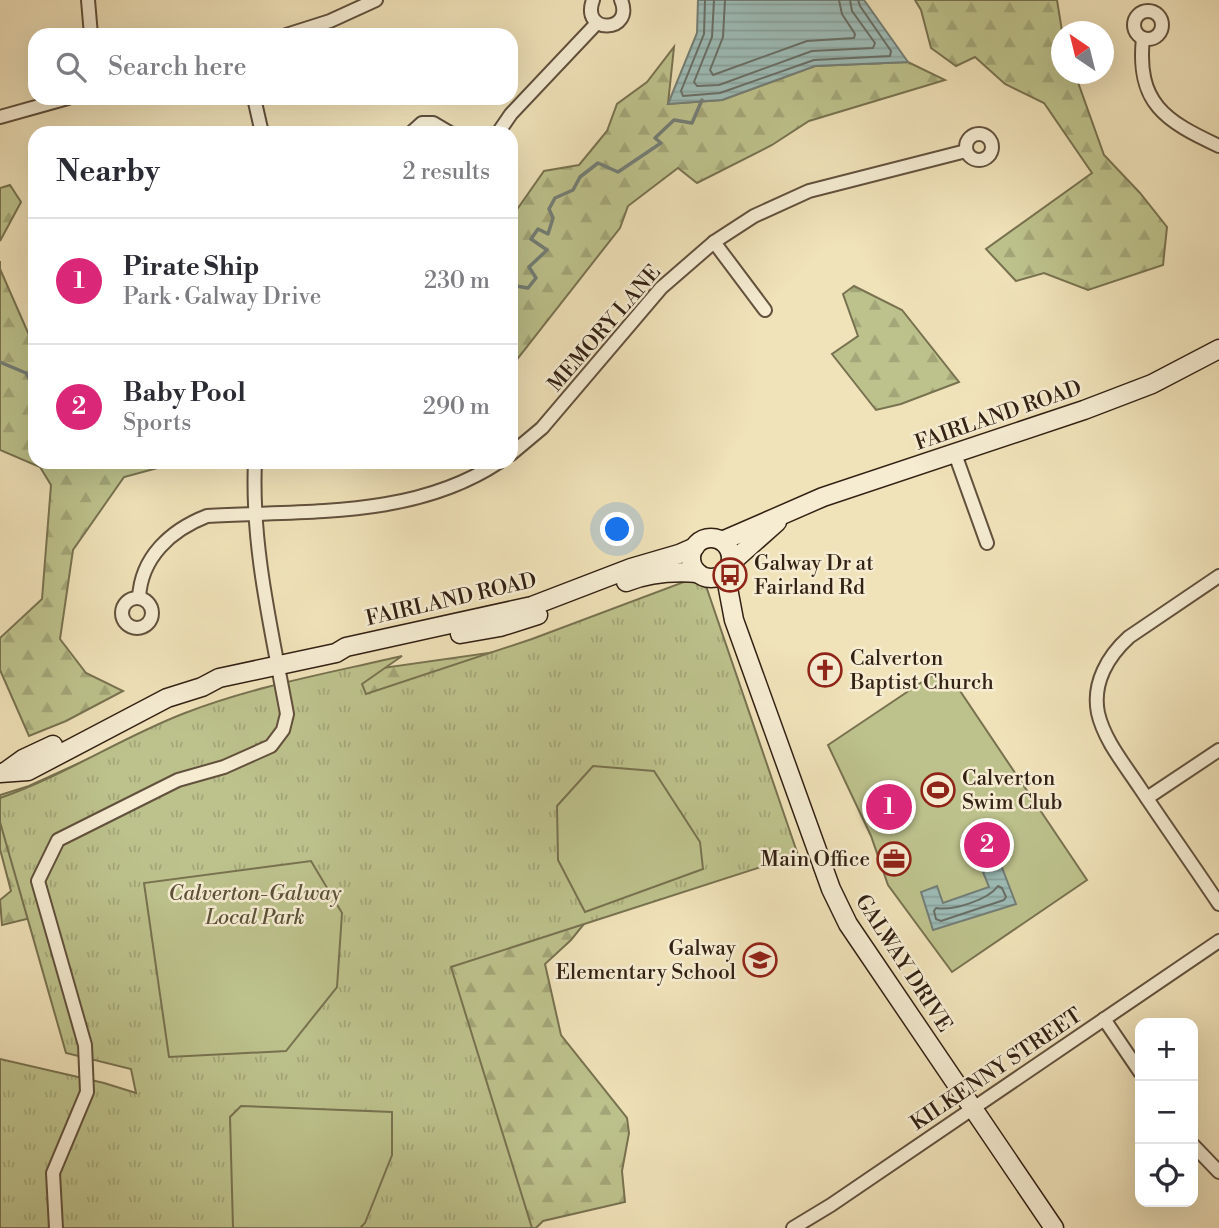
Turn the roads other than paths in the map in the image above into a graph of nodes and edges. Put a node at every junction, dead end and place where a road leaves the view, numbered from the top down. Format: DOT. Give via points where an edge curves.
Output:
graph roads {
  1 [pos="88,0"];
  2 [pos="376,0"];
  3 [pos="593,0"];
  4 [pos="621,0"];
  5 [pos="597,23"];
  6 [pos="90,28"];
  7 [pos="308,28"];
  8 [pos="1143,38"];
  9 [pos="43,105"];
  10 [pos="256,105"];
  11 [pos="0,117"];
  12 [pos="260,126"];
  13 [pos="419,126"];
  14 [pos="438,126"];
  15 [pos="503,126"];
  16 [pos="1219,146"];
  17 [pos="966,150"];
  18 [pos="714,242"];
  19 [pos="765,310"];
  20 [pos="1219,349"];
  21 [pos="518,448"];
  22 [pos="955,454"];
  23 [pos="255,469"];
  24 [pos="488,469"];
  25 [pos="255,513"];
  26 [pos="788,513"];
  27 [pos="722,541"];
  28 [pos="987,543"];
  29 [pos="695,547"];
  30 [pos="730,566"];
  31 [pos="703,576"];
  32 [pos="1219,576"];
  33 [pos="139,598"];
  34 [pos="734,620"];
  35 [pos="336,653"];
  36 [pos="279,664"];
  37 [pos="1219,750"];
  38 [pos="2,773"];
  39 [pos="1147,798"];
  40 [pos="1219,904"];
  41 [pos="1219,942"];
  42 [pos="1104,1019"];
  43 [pos="1135,1065"];
  44 [pos="972,1108"];
  45 [pos="1198,1150"];
  46 [pos="1219,1172"];
  47 [pos="56,1228"];
  48 [pos="793,1228"];
  49 [pos="1054,1228"];
  1 -- 6 [label="street"];
  2 -- 7 [label="street"];
  3 -- 5 [label="street" via="591,13"];
  4 -- 5 [label="street" via="620,20 610,26"];
  5 -- 15 [label="street"];
  8 -- 16 [label="street" via="1145,82 1154,102 1181,128"];
  9 -- 11 [label="street"];
  10 -- 12 [label="street"];
  13 -- 14 [label="street"];
  17 -- 18 [label="street, MEMORY LANE" via="809,191 754,216"];
  18 -- 19 [label="street"];
  18 -- 21 [label="street, MEMORY LANE" via="661,288 542,428"];
  20 -- 22 [label="main road, FAIRLAND ROAD" via="1152,384"];
  22 -- 26 [label="main road, FAIRLAND ROAD"];
  22 -- 28 [label="street"];
  23 -- 25 [label="street"];
  24 -- 25 [label="street" via="431,495 396,503"];
  25 -- 33 [label="street" via="207,516 170,535 146,567"];
  25 -- 36 [label="street"];
  26 -- 27 [label="main road, FAIRLAND ROAD"];
  26 -- 30 [label="main road, FAIRLAND ROAD"];
  27 -- 29 [label="main road" via="707,538"];
  27 -- 30 [label="main road" via="729,548"];
  29 -- 31 [label="main road" via="691,561"];
  29 -- 35 [label="main road, FAIRLAND ROAD" via="532,606 346,647"];
  30 -- 31 [label="main road" via="721,576"];
  30 -- 34 [label="main road, GALWAY DRIVE" via="727,583"];
  31 -- 34 [label="main road, GALWAY DRIVE"];
  31 -- 35 [label="main road, FAIRLAND ROAD" via="678,571 639,577 500,627 352,656"];
  32 -- 39 [label="street" via="1129,637 1104,668 1098,713"];
  34 -- 44 [label="main road, GALWAY DRIVE" via="831,890 848,924"];
  35 -- 36 [label="main road, FAIRLAND ROAD"];
  36 -- 38 [label="main road, FAIRLAND ROAD" via="219,678 202,675 169,685"];
  36 -- 47 [label="street" via="287,714 283,730 271,746 224,768 178,780 58,840 38,881 85,1045 87,1092 53,1172"];
  37 -- 39 [label="street"];
  39 -- 40 [label="street"];
  41 -- 42 [label="street, KILKENNY STREET"];
  42 -- 43 [label="street"];
  42 -- 44 [label="street, KILKENNY STREET"];
  44 -- 48 [label="street, KILKENNY STREET"];
  44 -- 49 [label="main road, GALWAY DRIVE"];
  45 -- 46 [label="street"];
}
